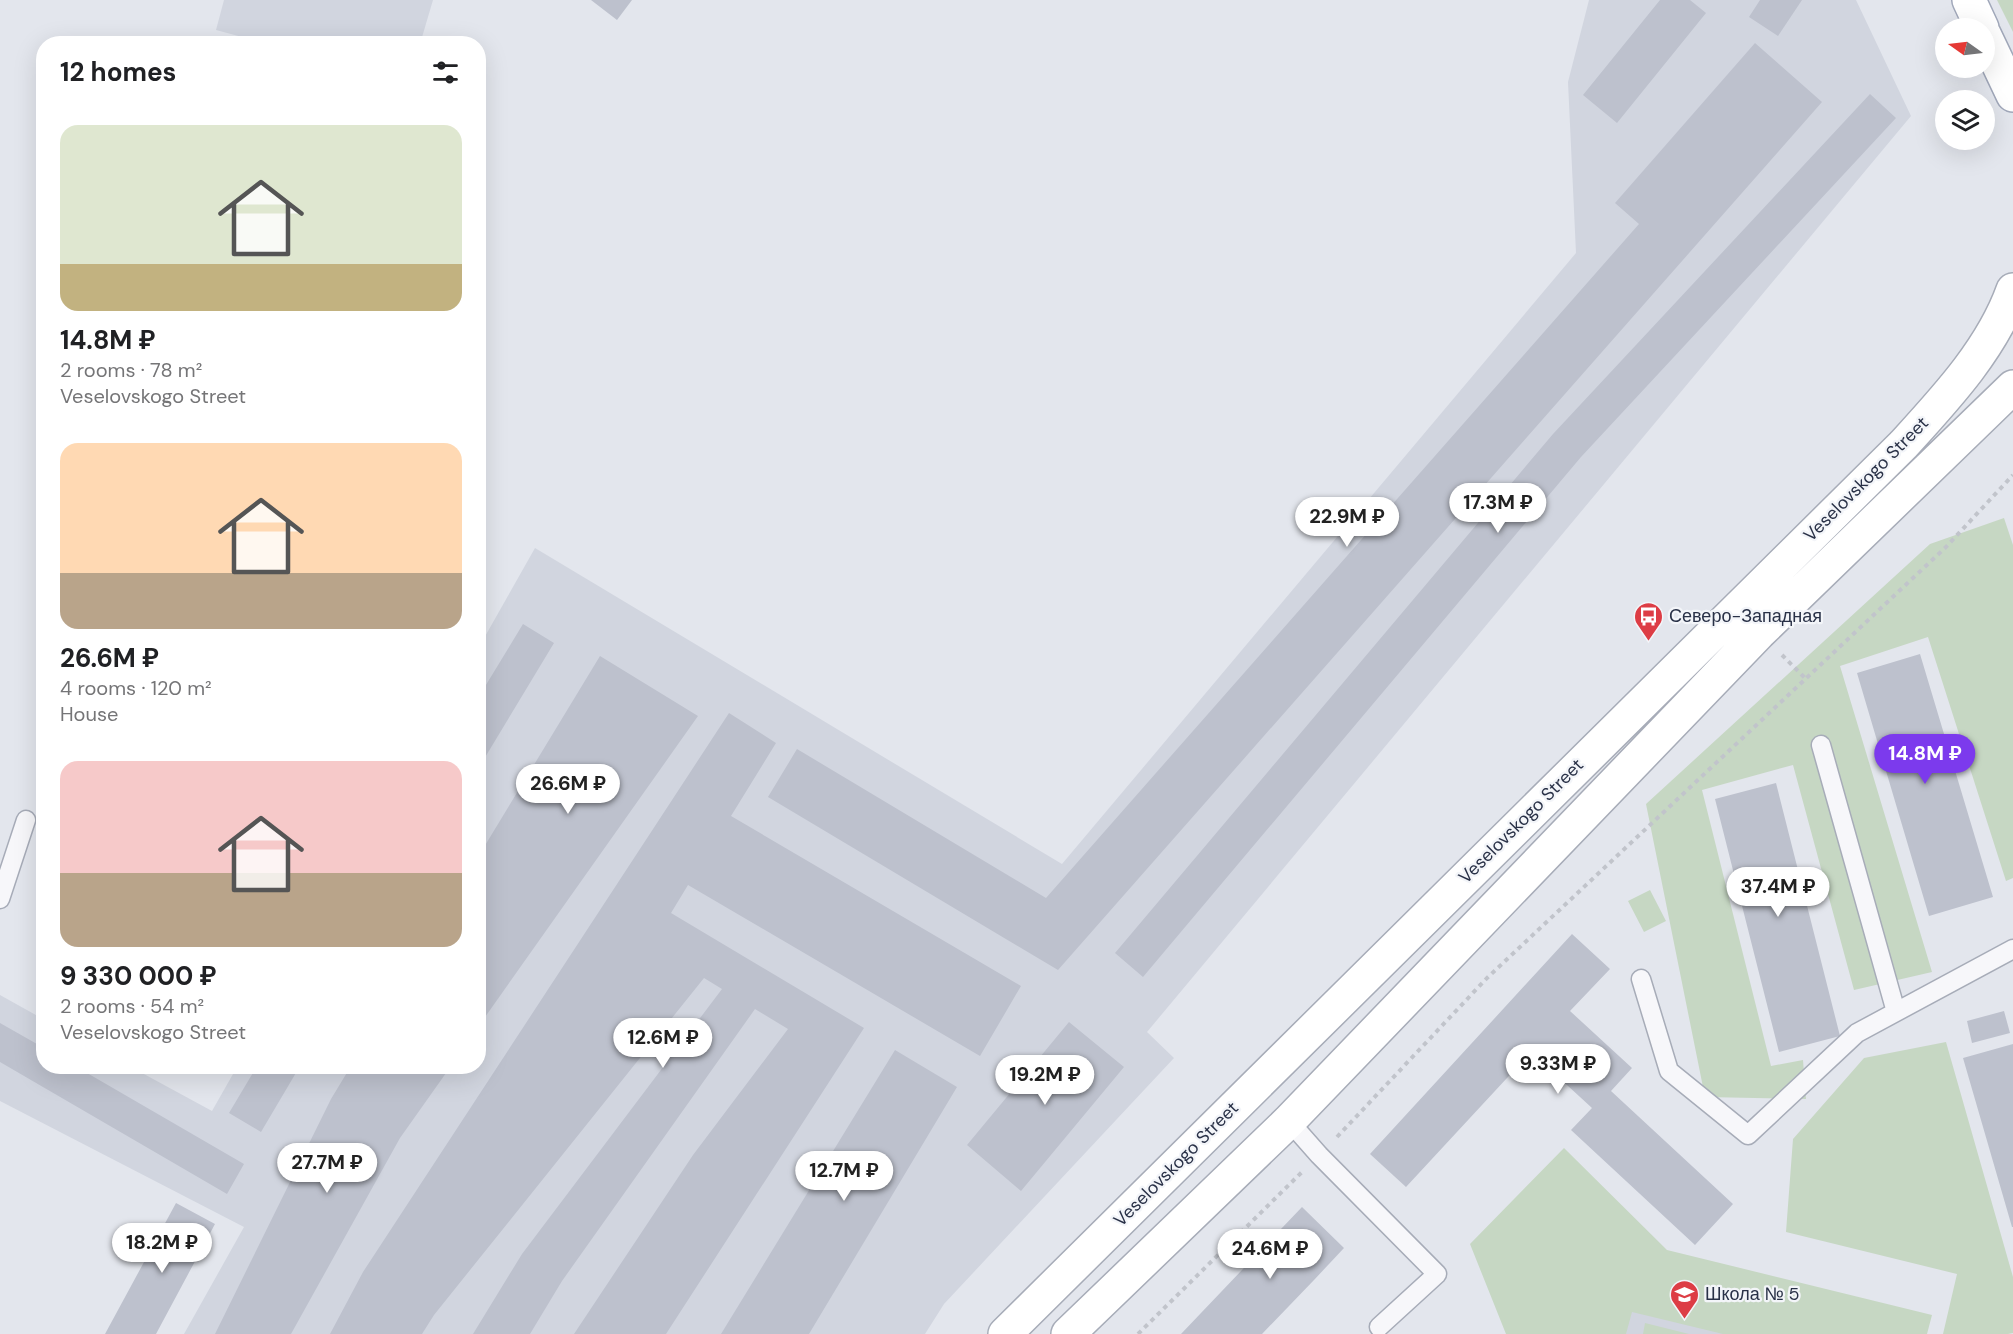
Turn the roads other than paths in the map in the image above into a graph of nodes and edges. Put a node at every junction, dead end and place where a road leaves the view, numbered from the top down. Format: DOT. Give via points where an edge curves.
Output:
graph roads {
  1 [pos="1995,57"];
  2 [pos="2013,95"];
  3 [pos="2013,290"];
  4 [pos="2013,387"];
  5 [pos="1821,745"];
  6 [pos="26,820"];
  7 [pos="0,899"];
  8 [pos="2013,949"];
  9 [pos="1641,979"];
  10 [pos="1896,1012"];
  11 [pos="1289,1120"];
  12 [pos="1379,1328"];
  13 [pos="1005,1334"];
  14 [pos="1068,1334"];
  1 -- 2 [label="main road"];
  3 -- 13 [label="main road, Veselovskogo Street" via="1994,330 1948,395 1903,445"];
  4 -- 11 [label="main road, Veselovskogo Street" via="1759,633"];
  5 -- 10 [label="lane"];
  6 -- 7 [label="lane"];
  8 -- 10 [label="lane"];
  9 -- 10 [label="lane" via="1669,1071 1748,1135 1857,1033"];
  11 -- 12 [label="lane" via="1318,1155 1437,1274"];
  11 -- 14 [label="main road, Veselovskogo Street"];
}
